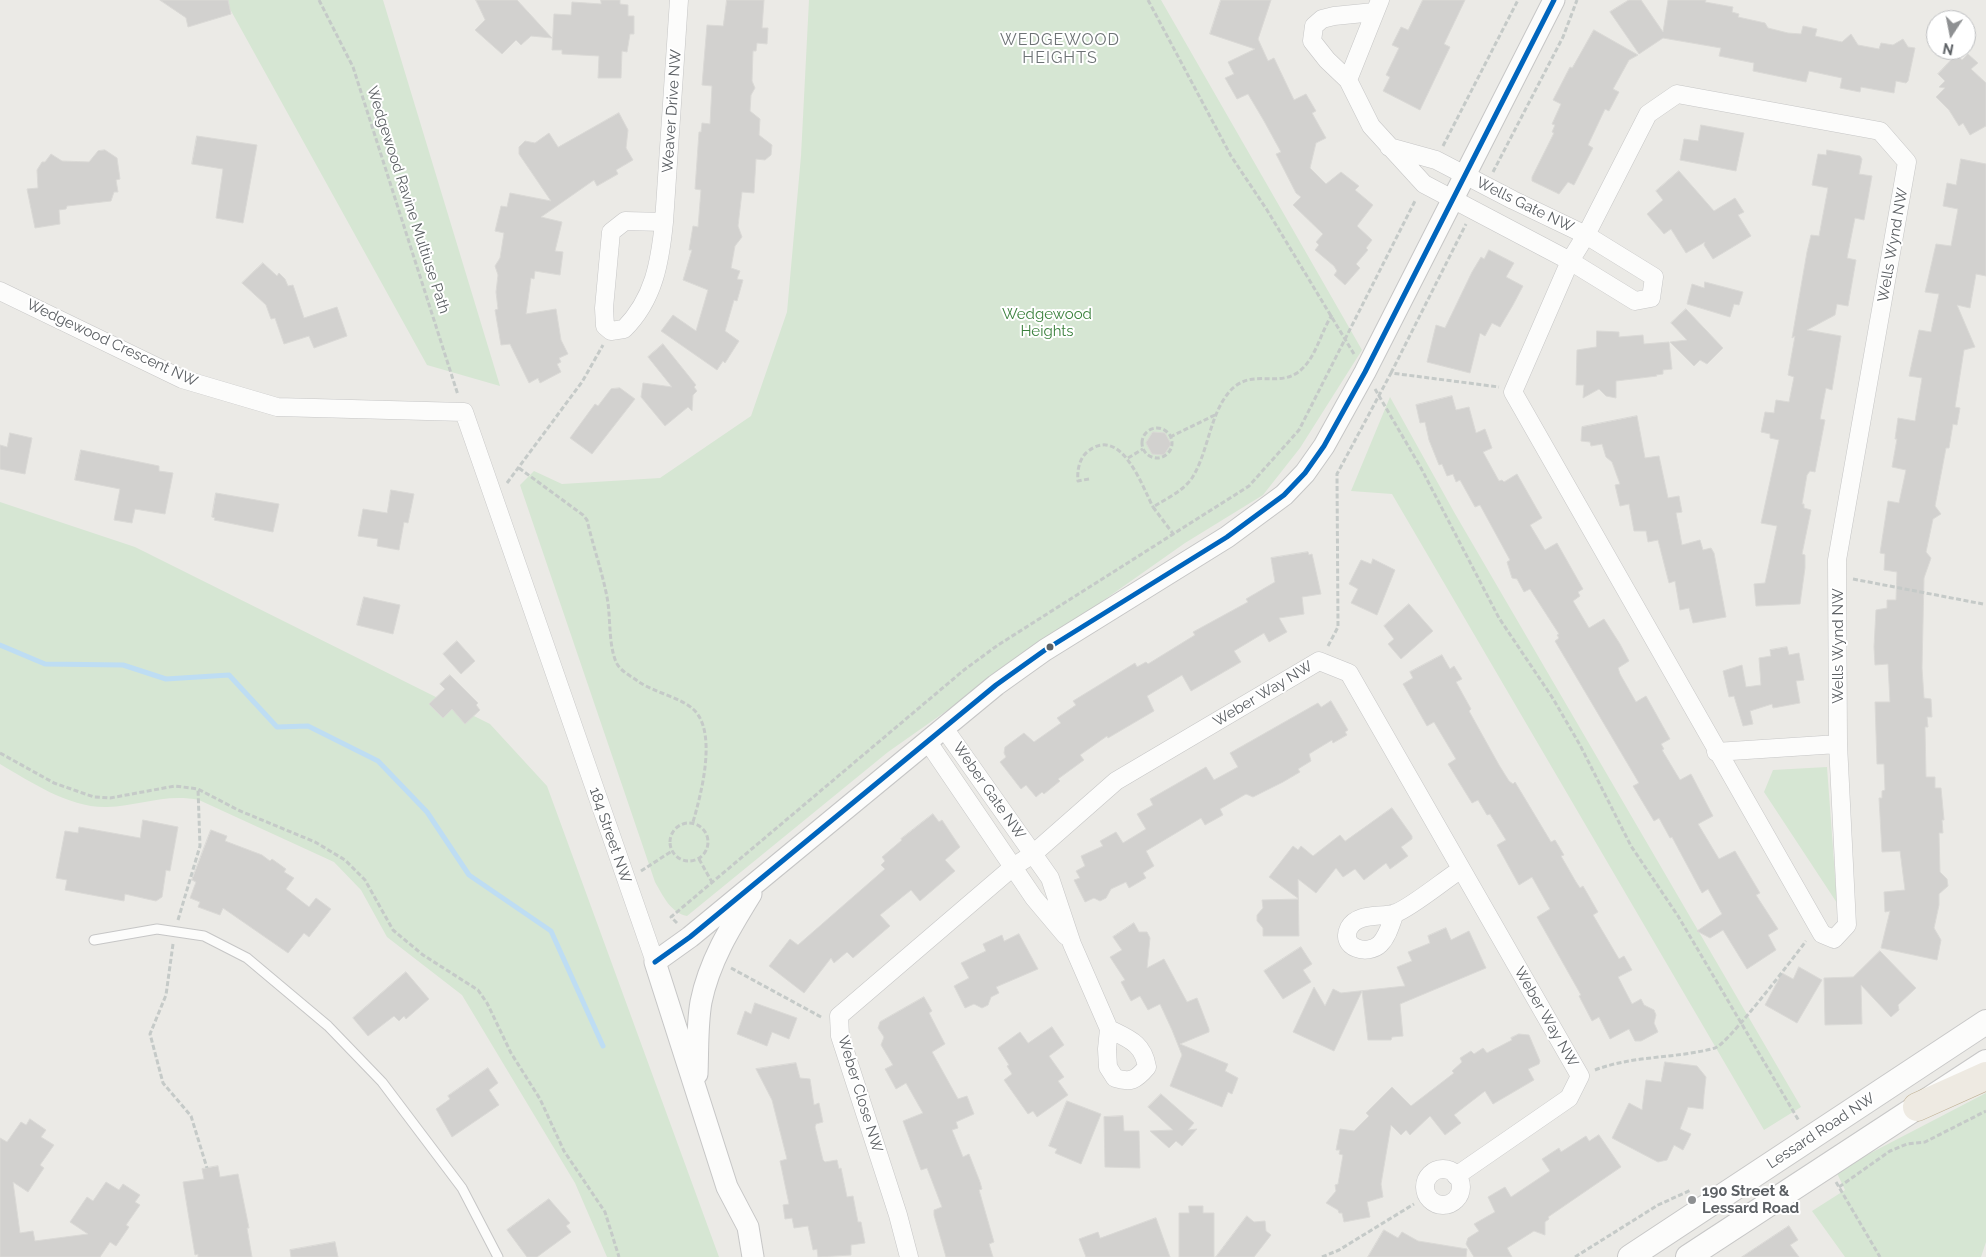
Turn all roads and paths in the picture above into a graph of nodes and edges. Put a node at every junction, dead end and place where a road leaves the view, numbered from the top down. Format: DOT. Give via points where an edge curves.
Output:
graph roads {
  1 [pos="319,0"];
  2 [pos="679,0"];
  3 [pos="1148,0"];
  4 [pos="1518,0"];
  5 [pos="1554,0"];
  6 [pos="1377,6"];
  7 [pos="1348,80"];
  8 [pos="1389,146"];
  9 [pos="1436,160"];
  10 [pos="1464,174"];
  11 [pos="1424,184"];
  12 [pos="1451,200"];
  13 [pos="664,222"];
  14 [pos="1586,235"];
  15 [pos="1570,261"];
  16 [pos="0,291"];
  17 [pos="1332,315"];
  18 [pos="611,331"];
  19 [pos="1346,340"];
  20 [pos="1365,372"];
  21 [pos="1514,392"];
  22 [pos="1379,396"];
  23 [pos="464,412"];
  24 [pos="1217,414"];
  25 [pos="1170,436"];
  26 [pos="1143,449"];
  27 [pos="1128,458"];
  28 [pos="519,468"];
  29 [pos="1089,479"];
  30 [pos="494,499"];
  31 [pos="1153,507"];
  32 [pos="1174,535"];
  33 [pos="1837,576"];
  34 [pos="1983,604"];
  35 [pos="1319,661"];
  36 [pos="944,728"];
  37 [pos="928,742"];
  38 [pos="1838,744"];
  39 [pos="1716,752"];
  40 [pos="0,753"];
  41 [pos="198,789"];
  42 [pos="693,822"];
  43 [pos="672,851"];
  44 [pos="699,859"];
  45 [pos="1023,861"];
  46 [pos="1460,870"];
  47 [pos="626,881"];
  48 [pos="758,882"];
  49 [pos="712,884"];
  50 [pos="1395,913"];
  51 [pos="175,932"];
  52 [pos="1822,934"];
  53 [pos="690,937"];
  54 [pos="94,940"];
  55 [pos="1072,944"];
  56 [pos="714,959"];
  57 [pos="655,962"];
  58 [pos="839,1016"];
  59 [pos="1742,1021"];
  60 [pos="1986,1022"];
  61 [pos="1109,1029"];
  62 [pos="1986,1062"];
  63 [pos="1580,1076"];
  64 [pos="1986,1076"];
  65 [pos="696,1087"];
  66 [pos="1917,1107"];
  67 [pos="1986,1111"];
  68 [pos="1790,1125"];
  69 [pos="207,1168"];
  70 [pos="1456,1176"];
  71 [pos="1700,1185"];
  72 [pos="1414,1204"];
  73 [pos="498,1257"];
  74 [pos="619,1257"];
  75 [pos="753,1257"];
  76 [pos="909,1257"];
  77 [pos="1322,1257"];
  78 [pos="1575,1257"];
  79 [pos="1630,1257"];
  80 [pos="1688,1257"];
  81 [pos="1880,1257"];
  1 -- 23 [label="path, Wedgewood Ravine Multiuse Path" via="353,67"];
  2 -- 13 [label="street, Weaver Drive NW"];
  3 -- 17 [label="path" via="1231,156"];
  4 -- 9 [label="path"];
  5 -- 10 [label="street"];
  6 -- 7 [label="street"];
  6 -- 7 [label="street" via="1334,16 1314,26 1312,41 1326,60"];
  7 -- 8 [label="street, Wells Gate NW" via="1371,126"];
  8 -- 9 [label="street, Wells Gate NW"];
  8 -- 11 [label="street, Wells Gate NW"];
  9 -- 10 [label="street, Wells Gate NW"];
  10 -- 12 [label="street"];
  10 -- 14 [label="street, Wells Gate NW"];
  11 -- 12 [label="street, Wells Gate NW"];
  11 -- 19 [label="path"];
  12 -- 15 [label="street, Wells Gate NW"];
  12 -- 20 [label="street"];
  13 -- 18 [label="street, Weaver Drive NW" via="651,290 624,329"];
  13 -- 18 [label="street" via="625,221 611,232 604,308 605,326"];
  14 -- 15 [label="street, Wells Wynd NW"];
  14 -- 15 [label="street" via="1654,277 1651,298 1634,301"];
  14 -- 33 [label="street, Wells Wynd NW" via="1648,114 1678,94 1880,131 1907,162"];
  15 -- 21 [label="street, Wells Wynd NW"];
  16 -- 23 [label="street, Wedgewood Crescent NW" via="182,379 277,407"];
  17 -- 19 [label="path"];
  17 -- 24 [label="path" via="1313,355 1298,372 1283,378 1260,377 1240,382 1225,397"];
  18 -- 28 [label="path" via="582,382"];
  19 -- 20 [label="path"];
  19 -- 32 [label="path" via="1293,437 1249,486"];
  20 -- 22 [label="path"];
  20 -- 36 [label="street" via="1324,446 1284,495 1227,537 1038,655"];
  21 -- 22 [label="path" via="1495,386 1391,372"];
  21 -- 39 [label="street"];
  22 -- 35 [label="path" via="1337,474 1338,627"];
  22 -- 59 [label="path" via="1421,468 1499,618 1580,745 1631,846"];
  23 -- 30 [label="street, 184 Street NW"];
  24 -- 25 [label="path"];
  24 -- 31 [label="path" via="1193,476 1185,486"];
  25 -- 26 [label="path" via="1164,430 1149,430 1143,437"];
  25 -- 26 [label="path" via="1170,451 1162,457 1152,457"];
  26 -- 27 [label="path"];
  27 -- 29 [label="path" via="1109,446 1092,449 1085,454 1078,470 1078,481"];
  27 -- 31 [label="path"];
  28 -- 30 [label="path"];
  28 -- 42 [label="path" via="587,520 607,598 615,655 620,668 652,690 689,706 701,721 705,756 703,781"];
  30 -- 47 [label="street, 184 Street NW"];
  31 -- 32 [label="path"];
  32 -- 49 [label="path" via="971,665"];
  33 -- 34 [label="path"];
  33 -- 38 [label="street, Wells Wynd NW"];
  35 -- 45 [label="street, Weber Way NW" via="1116,781"];
  35 -- 46 [label="street, Weber Way NW" via="1349,673"];
  36 -- 37 [label="street"];
  36 -- 45 [label="street, Weber Gate NW"];
  37 -- 45 [label="street, Weber Gate NW"];
  37 -- 48 [label="street"];
  38 -- 39 [label="street"];
  38 -- 52 [label="street, Wells Wynd NW" via="1847,925 1834,939"];
  39 -- 52 [label="street"];
  40 -- 41 [label="path" via="54,783 94,797 110,798 175,786"];
  41 -- 51 [label="path" via="200,846"];
  41 -- 74 [label="path" via="238,810 315,842 345,860 365,880 394,930 423,954 478,990 540,1099 564,1151 606,1212"];
  42 -- 43 [label="path" via="674,829 669,840"];
  42 -- 44 [label="path" via="702,827 708,838 706,851"];
  43 -- 44 [label="path" via="685,861"];
  43 -- 47 [label="path"];
  44 -- 49 [label="path"];
  45 -- 55 [label="street" via="1034,898"];
  45 -- 55 [label="street" via="1050,878"];
  45 -- 58 [label="street, Weber Close NW"];
  46 -- 50 [label="street"];
  46 -- 63 [label="street, Weber Way NW"];
  47 -- 57 [label="street, 184 Street NW"];
  48 -- 53 [label="street"];
  48 -- 56 [label="street"];
  49 -- 53 [label="path" via="671,917"];
  51 -- 54 [label="lane" via="156,928"];
  51 -- 69 [label="path" via="166,995 150,1034 162,1083 191,1116"];
  51 -- 73 [label="lane" via="204,936 247,958 328,1026 382,1082 462,1188"];
  52 -- 59 [label="path" via="1808,939"];
  53 -- 57 [label="street"];
  55 -- 61 [label="street"];
  56 -- 58 [label="path" via="823,1018"];
  56 -- 65 [label="street" via="702,1000"];
  57 -- 65 [label="street, 184 Street NW"];
  58 -- 76 [label="street, Weber Close NW" via="840,1036"];
  59 -- 63 [label="path" via="1717,1048 1614,1063"];
  59 -- 68 [label="path" via="1798,1120"];
  60 -- 79 [label="main road, Lessard Road NW"];
  62 -- 66 [label="main road, Lessard Road NW"];
  63 -- 70 [label="street, Weber Way NW" via="1569,1098"];
  64 -- 66 [label="highway"];
  65 -- 75 [label="street, 184 Street NW" via="728,1187 748,1227"];
  66 -- 80 [label="main road, Lessard Road NW"];
  67 -- 81 [label="path" via="1925,1142 1907,1144 1890,1151 1839,1187"];
  71 -- 78 [label="path" via="1658,1205"];
  72 -- 77 [label="path"];
}
